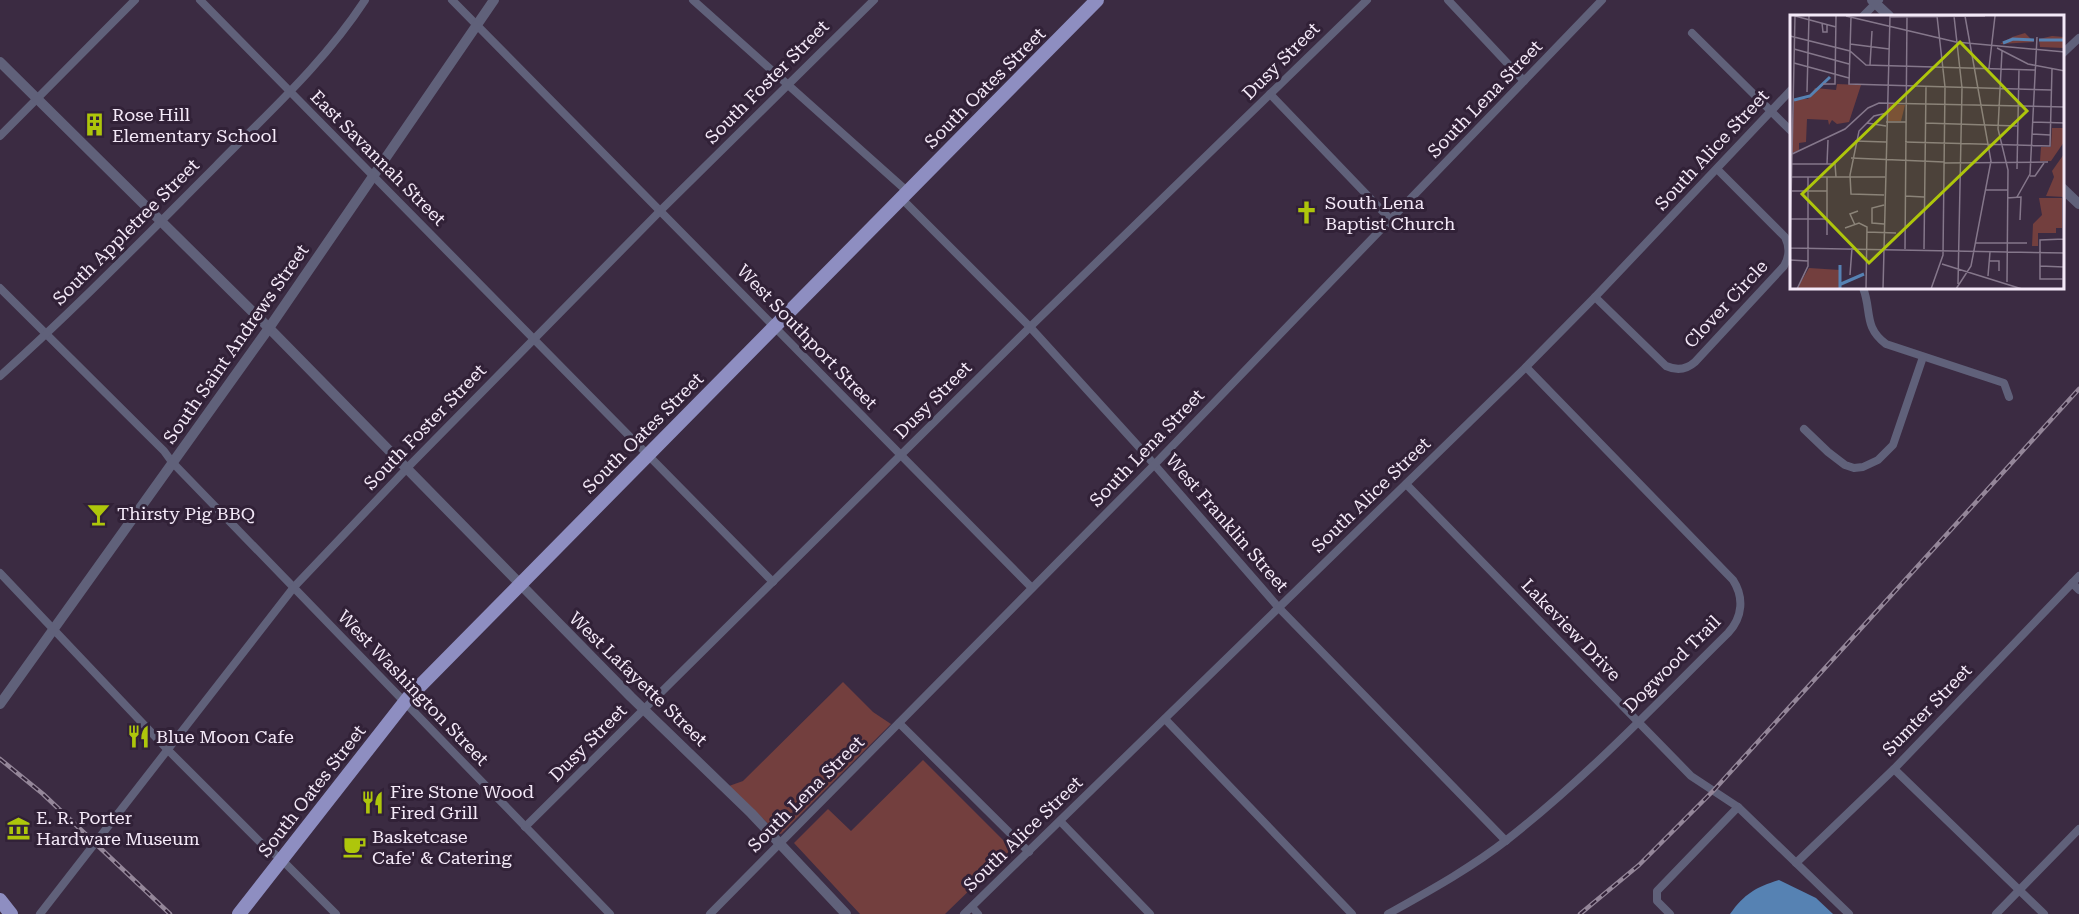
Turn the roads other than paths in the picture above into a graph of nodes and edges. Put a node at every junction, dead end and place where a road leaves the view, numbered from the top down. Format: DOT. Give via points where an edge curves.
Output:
graph roads {
  1 [pos="135,0"];
  2 [pos="200,0"];
  3 [pos="365,0"];
  4 [pos="452,0"];
  5 [pos="494,0"];
  6 [pos="693,0"];
  7 [pos="874,0"];
  8 [pos="1097,0"];
  9 [pos="1366,0"];
  10 [pos="1448,0"];
  11 [pos="1602,0"];
  12 [pos="1876,1"];
  13 [pos="1864,15"];
  14 [pos="1888,15"];
  15 [pos="476,26"];
  16 [pos="1692,33"];
  17 [pos="2079,38"];
  18 [pos="2064,52"];
  19 [pos="0,62"];
  20 [pos="1524,81"];
  21 [pos="788,85"];
  22 [pos="1790,91"];
  23 [pos="290,92"];
  24 [pos="1270,94"];
  25 [pos="38,99"];
  26 [pos="1771,111"];
  27 [pos="1790,130"];
  28 [pos="0,136"];
  29 [pos="1717,169"];
  30 [pos="374,176"];
  31 [pos="2064,190"];
  32 [pos="904,195"];
  33 [pos="2079,204"];
  34 [pos="661,210"];
  35 [pos="1391,220"];
  36 [pos="161,221"];
  37 [pos="0,288"];
  38 [pos="1864,290"];
  39 [pos="1595,297"];
  40 [pos="774,327"];
  41 [pos="1030,327"];
  42 [pos="269,328"];
  43 [pos="46,334"];
  44 [pos="534,339"];
  45 [pos="1923,357"];
  46 [pos="1526,367"];
  47 [pos="0,376"];
  48 [pos="2009,396"];
  49 [pos="1804,429"];
  50 [pos="648,454"];
  51 [pos="900,456"];
  52 [pos="172,462"];
  53 [pos="1154,465"];
  54 [pos="407,469"];
  55 [pos="1406,484"];
  56 [pos="0,573"];
  57 [pos="2079,576"];
  58 [pos="773,582"];
  59 [pos="519,585"];
  60 [pos="2076,586"];
  61 [pos="294,587"];
  62 [pos="1032,588"];
  63 [pos="1279,608"];
  64 [pos="54,628"];
  65 [pos="404,703"];
  66 [pos="0,704"];
  67 [pos="645,709"];
  68 [pos="1165,719"];
  69 [pos="1637,722"];
  70 [pos="899,723"];
  71 [pos="167,749"];
  72 [pos="1894,769"];
  73 [pos="1738,807"];
  74 [pos="1060,821"];
  75 [pos="525,827"];
  76 [pos="2079,829"];
  77 [pos="1506,841"];
  78 [pos="780,843"];
  79 [pos="1029,852"];
  80 [pos="281,859"];
  81 [pos="1796,863"];
  82 [pos="2020,891"];
  83 [pos="0,900"];
  84 [pos="975,911"];
  85 [pos="11,914"];
  86 [pos="40,914"];
  87 [pos="240,914"];
  88 [pos="336,914"];
  89 [pos="610,914"];
  90 [pos="710,914"];
  91 [pos="846,914"];
  92 [pos="964,914"];
  93 [pos="1150,914"];
  94 [pos="1352,914"];
  95 [pos="1388,914"];
  96 [pos="1670,914"];
  97 [pos="1849,914"];
  98 [pos="1996,914"];
  99 [pos="2044,914"];
  1 -- 25 [label="street"];
  2 -- 23 [label="street, East Savannah Street"];
  3 -- 23 [label="street, South Appletree Street" via="328,51"];
  4 -- 15 [label="street, West Southport Street"];
  5 -- 15 [label="street, South Saint Andrews Street"];
  6 -- 21 [label="street, West Franklin Street"];
  7 -- 21 [label="street, South Foster Street"];
  8 -- 32 [label="main road, South Oates Street"];
  9 -- 24 [label="street, Dusy Street"];
  10 -- 20 [label="street"];
  11 -- 20 [label="street, South Lena Street"];
  12 -- 13 [label="street"];
  12 -- 14 [label="street"];
  15 -- 30 [label="street, South Saint Andrews Street"];
  15 -- 34 [label="street, West Southport Street"];
  16 -- 26 [label="street"];
  17 -- 18 [label="street"];
  19 -- 25 [label="street, West Lafayette Street"];
  20 -- 35 [label="street, South Lena Street"];
  21 -- 32 [label="street, West Franklin Street"];
  21 -- 34 [label="street, South Foster Street"];
  22 -- 26 [label="street, South Alice Street"];
  23 -- 30 [label="street, East Savannah Street"];
  23 -- 36 [label="street, South Appletree Street"];
  24 -- 35 [label="street"];
  24 -- 41 [label="street, Dusy Street"];
  25 -- 28 [label="street"];
  25 -- 36 [label="street, West Lafayette Street"];
  26 -- 27 [label="street"];
  26 -- 29 [label="street, South Alice Street"];
  29 -- 39 [label="street, South Alice Street"];
  29 -- 39 [label="street, Clover Circle" via="1782,233 1788,256 1784,266 1695,362 1684,369 1666,366"];
  30 -- 42 [label="street, South Saint Andrews Street"];
  30 -- 44 [label="street, East Savannah Street"];
  31 -- 33 [label="street"];
  32 -- 40 [label="main road, South Oates Street"];
  32 -- 41 [label="street, West Franklin Street"];
  34 -- 40 [label="street, West Southport Street"];
  34 -- 44 [label="street, South Foster Street"];
  35 -- 53 [label="street, South Lena Street"];
  36 -- 42 [label="street, West Lafayette Street"];
  36 -- 43 [label="street, South Appletree Street"];
  37 -- 43 [label="street, West Washington Street"];
  38 -- 45 [label="street" via="1874,333 1886,344"];
  39 -- 46 [label="street, South Alice Street"];
  40 -- 50 [label="main road, South Oates Street"];
  40 -- 51 [label="street, West Southport Street"];
  41 -- 51 [label="street, Dusy Street"];
  41 -- 53 [label="street, West Franklin Street"];
  42 -- 52 [label="street, South Saint Andrews Street"];
  42 -- 54 [label="street, West Lafayette Street"];
  43 -- 47 [label="street, South Appletree Street"];
  43 -- 52 [label="street, West Washington Street"];
  44 -- 50 [label="street, East Savannah Street"];
  44 -- 54 [label="street, South Foster Street"];
  45 -- 48 [label="street" via="2004,383"];
  45 -- 49 [label="street" via="1893,445 1878,460 1863,467 1845,465"];
  46 -- 55 [label="street, South Alice Street"];
  46 -- 69 [label="street, Dogwood Trail" via="1728,574 1739,592 1740,611 1733,628"];
  50 -- 58 [label="street, East Savannah Street"];
  50 -- 59 [label="main road, South Oates Street"];
  51 -- 58 [label="street, Dusy Street"];
  51 -- 62 [label="street, West Southport Street"];
  52 -- 61 [label="street, West Washington Street"];
  52 -- 64 [label="street, South Saint Andrews Street"];
  53 -- 62 [label="street, South Lena Street"];
  53 -- 63 [label="street, West Franklin Street"];
  54 -- 59 [label="street, West Lafayette Street"];
  54 -- 61 [label="street, South Foster Street"];
  55 -- 63 [label="street, South Alice Street"];
  55 -- 69 [label="street, Lakeview Drive"];
  56 -- 64 [label="street"];
  57 -- 60 [label="street, Sumter Street"];
  58 -- 67 [label="street, Dusy Street"];
  59 -- 65 [label="main road, South Oates Street"];
  59 -- 67 [label="street, West Lafayette Street"];
  60 -- 72 [label="street, Sumter Street"];
  61 -- 65 [label="street, West Washington Street"];
  61 -- 71 [label="street, South Foster Street"];
  62 -- 70 [label="street, South Lena Street"];
  63 -- 68 [label="street, South Alice Street"];
  63 -- 77 [label="street, West Franklin Street"];
  64 -- 66 [label="street, South Saint Andrews Street"];
  64 -- 71 [label="street"];
  65 -- 75 [label="street, West Washington Street"];
  65 -- 80 [label="main road, South Oates Street"];
  67 -- 75 [label="street, Dusy Street"];
  67 -- 78 [label="street, West Lafayette Street"];
  68 -- 74 [label="street, South Alice Street"];
  68 -- 94 [label="street"];
  69 -- 73 [label="street, Lakeview Drive" via="1695,780"];
  69 -- 77 [label="street, Dogwood Trail" via="1565,792"];
  70 -- 78 [label="street, South Lena Street"];
  70 -- 79 [label="street"];
  71 -- 80 [label="street"];
  71 -- 86 [label="street, South Foster Street"];
  72 -- 81 [label="street, Sumter Street"];
  72 -- 82 [label="street"];
  73 -- 81 [label="street, Lakeview Drive"];
  73 -- 96 [label="street" via="1657,891 1657,901"];
  74 -- 79 [label="street, South Alice Street"];
  74 -- 93 [label="street"];
  75 -- 89 [label="street, West Washington Street"];
  76 -- 82 [label="street"];
  77 -- 95 [label="street, Dogwood Trail"];
  78 -- 90 [label="street, South Lena Street"];
  78 -- 91 [label="street, West Lafayette Street"];
  79 -- 84 [label="street, South Alice Street"];
  80 -- 87 [label="main road, South Oates Street"];
  80 -- 88 [label="street"];
  81 -- 97 [label="street, Lakeview Drive"];
  82 -- 98 [label="street"];
  82 -- 99 [label="street"];
  83 -- 85 [label="main road"];
  84 -- 92 [label="street, South Alice Street"];
}
